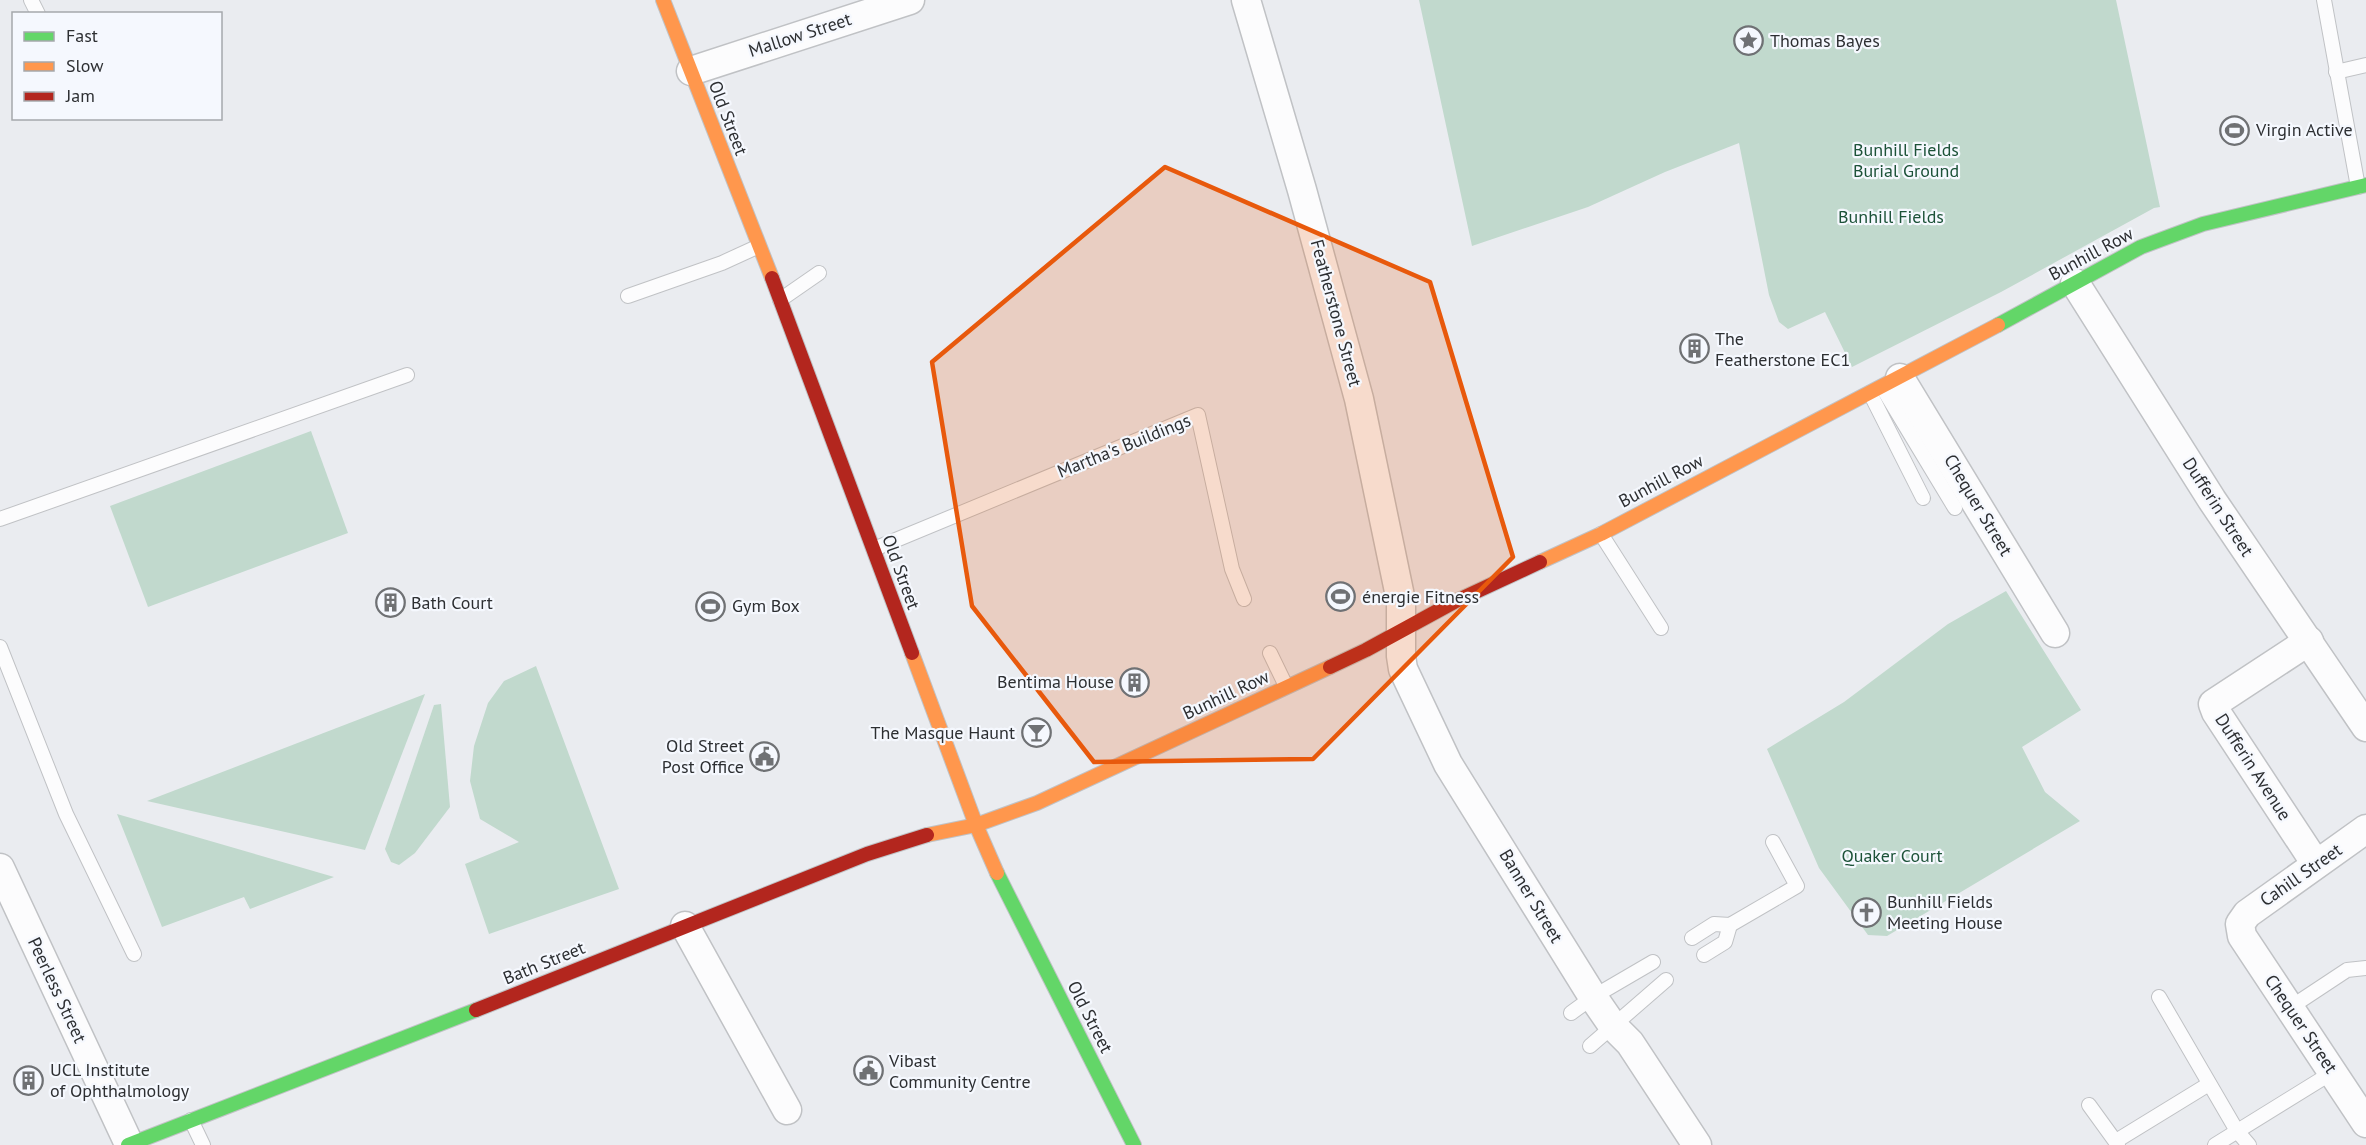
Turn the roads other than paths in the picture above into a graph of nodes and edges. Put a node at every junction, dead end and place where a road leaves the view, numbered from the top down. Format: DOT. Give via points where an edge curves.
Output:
graph roads {
  1 [pos="663,0"];
  2 [pos="910,0"];
  3 [pos="1246,0"];
  4 [pos="2324,0"];
  5 [pos="2366,65"];
  6 [pos="691,71"];
  7 [pos="2336,72"];
  8 [pos="2362,186"];
  9 [pos="759,246"];
  10 [pos="819,273"];
  11 [pos="2075,283"];
  12 [pos="628,296"];
  13 [pos="780,300"];
  14 [pos="406,375"];
  15 [pos="1884,386"];
  16 [pos="1923,498"];
  17 [pos="1955,508"];
  18 [pos="0,519"];
  19 [pos="1601,534"];
  20 [pos="874,549"];
  21 [pos="1244,599"];
  22 [pos="1661,628"];
  23 [pos="1402,632"];
  24 [pos="2055,633"];
  25 [pos="2309,641"];
  26 [pos="0,647"];
  27 [pos="1270,653"];
  28 [pos="1286,686"];
  29 [pos="2366,727"];
  30 [pos="976,825"];
  31 [pos="2366,829"];
  32 [pos="1773,842"];
  33 [pos="2316,864"];
  34 [pos="0,868"];
  35 [pos="2240,924"];
  36 [pos="1730,925"];
  37 [pos="685,926"];
  38 [pos="1692,938"];
  39 [pos="134,954"];
  40 [pos="1704,955"];
  41 [pos="1653,962"];
  42 [pos="2366,968"];
  43 [pos="1666,980"];
  44 [pos="2159,997"];
  45 [pos="1582,1005"];
  46 [pos="2291,1007"];
  47 [pos="1612,1026"];
  48 [pos="1590,1046"];
  49 [pos="2333,1072"];
  50 [pos="2209,1084"];
  51 [pos="2090,1105"];
  52 [pos="787,1110"];
  53 [pos="191,1120"];
  54 [pos="2366,1123"];
  55 [pos="2237,1131"];
  56 [pos="2117,1143"];
  57 [pos="129,1145"];
  58 [pos="203,1145"];
  59 [pos="1134,1145"];
  60 [pos="1697,1145"];
  61 [pos="2215,1145"];
  62 [pos="2249,1145"];
  1 -- 6 [label="main road, Old Street"];
  2 -- 6 [label="street, Mallow Street"];
  3 -- 23 [label="street, Featherstone Street" via="1359,399 1401,601"];
  4 -- 7 [label="lane"];
  5 -- 7 [label="lane"];
  6 -- 9 [label="main road, Old Street"];
  7 -- 8 [label="lane"];
  8 -- 11 [label="main road, Bunhill Row" via="2203,224 2141,247"];
  9 -- 12 [label="lane"];
  9 -- 13 [label="main road, Old Street"];
  10 -- 13 [label="lane"];
  11 -- 15 [label="main road, Bunhill Row"];
  11 -- 25 [label="street, Dufferin Street" via="2212,500"];
  13 -- 20 [label="main road, Old Street"];
  14 -- 18 [label="lane"];
  15 -- 16 [label="lane"];
  15 -- 17 [label="lane"];
  15 -- 19 [label="main road, Bunhill Row"];
  15 -- 24 [label="street, Chequer Street"];
  19 -- 22 [label="lane"];
  19 -- 23 [label="main road, Bunhill Row" via="1454,602"];
  20 -- 21 [label="lane, Martha's Buildings" via="1198,415 1232,569"];
  20 -- 30 [label="main road, Old Street"];
  23 -- 28 [label="main road, Bunhill Row"];
  23 -- 45 [label="street, Banner Street" via="1403,669 1448,764"];
  25 -- 29 [label="street, Dufferin Street"];
  25 -- 33 [label="street, Dufferin Avenue" via="2214,704"];
  26 -- 39 [label="lane" via="66,814"];
  27 -- 28 [label="lane"];
  28 -- 30 [label="main road, Bunhill Row" via="1074,787"];
  30 -- 37 [label="main road, Bath Street" via="910,839"];
  30 -- 59 [label="main road, Old Street"];
  31 -- 33 [label="street, Cahill Street"];
  32 -- 36 [label="lane" via="1797,886"];
  33 -- 35 [label="street, Cahill Street" via="2247,914"];
  34 -- 57 [label="street, Peerless Street"];
  35 -- 46 [label="street, Chequer Street" via="2242,936"];
  36 -- 38 [label="lane" via="1714,924"];
  36 -- 40 [label="lane" via="1725,942"];
  37 -- 52 [label="street"];
  37 -- 53 [label="main road, Bath Street"];
  41 -- 45 [label="lane"];
  42 -- 46 [label="lane" via="2347,970"];
  43 -- 47 [label="lane"];
  44 -- 50 [label="lane"];
  45 -- 47 [label="street, Banner Street"];
  46 -- 49 [label="street, Chequer Street"];
  47 -- 48 [label="lane"];
  47 -- 60 [label="street, Banner Street" via="1630,1042"];
  49 -- 54 [label="street, Chequer Street"];
  49 -- 55 [label="lane"];
  50 -- 55 [label="lane"];
  50 -- 56 [label="lane"];
  51 -- 56 [label="lane"];
  53 -- 57 [label="main road, Bath Street"];
  53 -- 58 [label="lane"];
  55 -- 61 [label="lane"];
  55 -- 62 [label="lane"];
}
